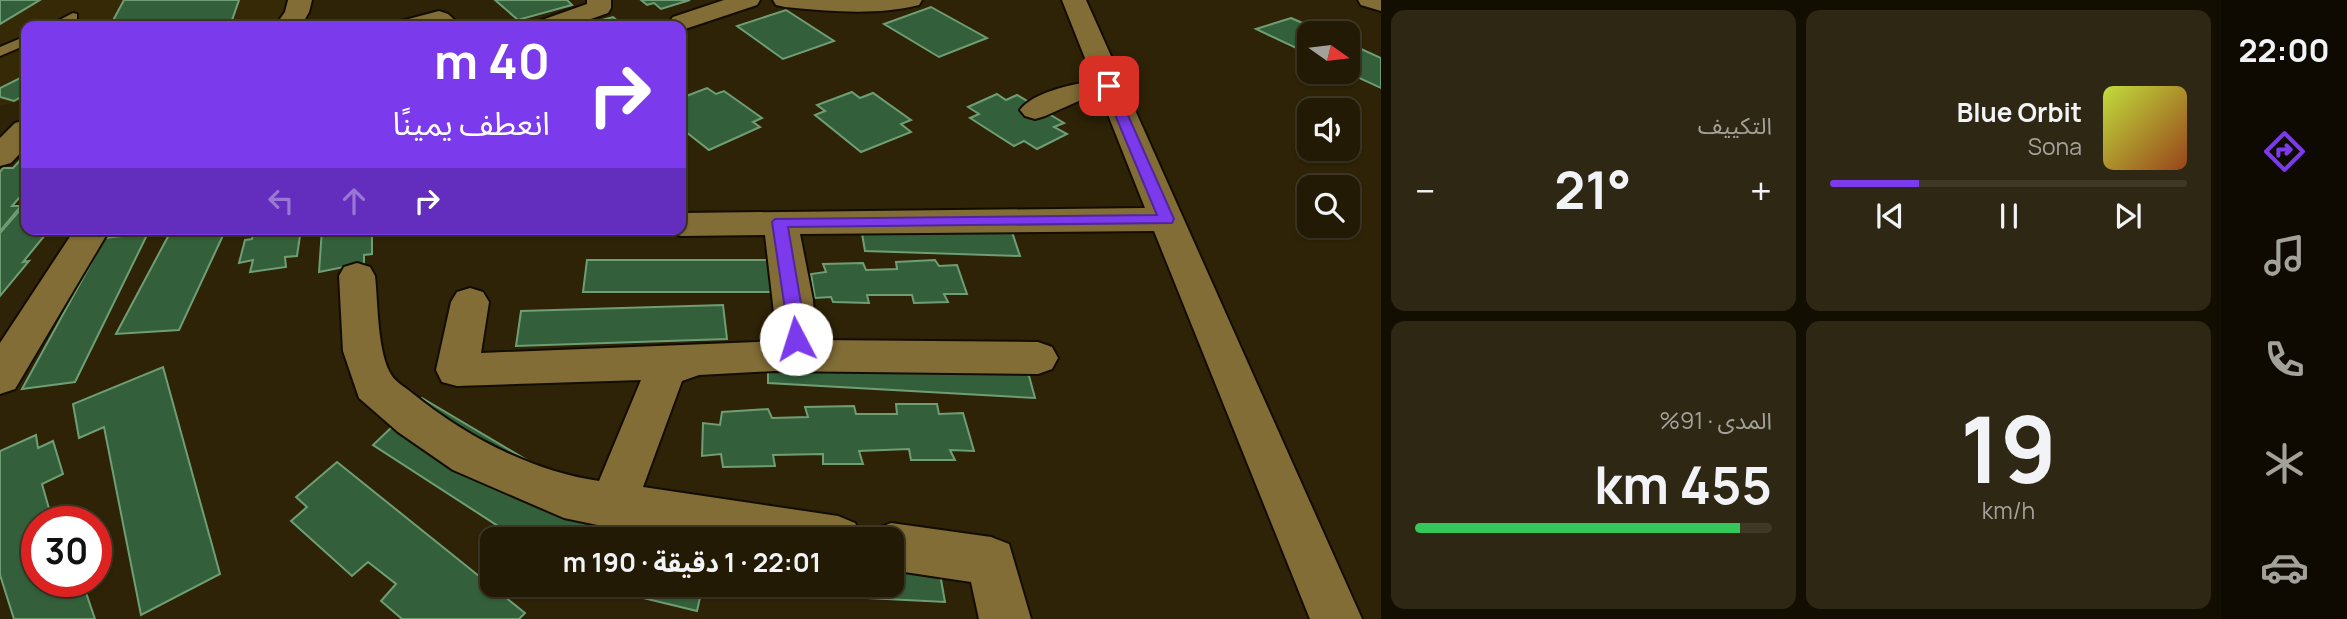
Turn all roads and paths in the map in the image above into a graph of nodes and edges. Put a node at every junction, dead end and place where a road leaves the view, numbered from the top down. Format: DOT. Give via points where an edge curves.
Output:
graph roads {
  1 [pos="300,0"];
  2 [pos="599,0"];
  3 [pos="748,0"];
  4 [pos="785,0"];
  5 [pos="910,0"];
  6 [pos="1074,0"];
  7 [pos="1370,0"];
  8 [pos="1381,4"];
  9 [pos="73,17"];
  10 [pos="65,21"];
  11 [pos="291,21"];
  12 [pos="562,21"];
  13 [pos="685,21"];
  14 [pos="21,42"];
  15 [pos="0,52"];
  16 [pos="1109,86"];
  17 [pos="1035,110"];
  18 [pos="21,112"];
  19 [pos="0,117"];
  20 [pos="21,134"];
  21 [pos="0,156"];
  22 [pos="1167,219"];
  23 [pos="780,222"];
  24 [pos="686,225"];
  25 [pos="89,235"];
  26 [pos="357,276"];
  27 [pos="470,302"];
  28 [pos="777,356"];
  29 [pos="1038,358"];
  30 [pos="681,362"];
  31 [pos="0,377"];
  32 [pos="612,506"];
  33 [pos="756,527"];
  34 [pos="904,549"];
  35 [pos="1005,619"];
  36 [pos="1336,619"];
  1 -- 11 [label="street"];
  2 -- 12 [label="street" via="599,8"];
  3 -- 13 [label="street"];
  4 -- 5 [label="street" via="865,6"];
  6 -- 16 [label="street"];
  7 -- 8 [label="street"];
  9 -- 10 [label="lane"];
  14 -- 15 [label="lane"];
  16 -- 17 [label="street" via="1074,92"];
  16 -- 22 [label="street"];
  18 -- 19 [label="street"];
  20 -- 21 [label="street"];
  22 -- 23 [label="street"];
  22 -- 36 [label="street"];
  23 -- 24 [label="street"];
  23 -- 28 [label="street" via="796,339"];
  25 -- 31 [label="street"];
  26 -- 32 [label="street" via="363,351 374,386 469,456 564,497"];
  27 -- 30 [label="street" via="457,370"];
  28 -- 29 [label="street"];
  28 -- 30 [label="street"];
  30 -- 32 [label="street" via="668,369 658,387"];
  32 -- 33 [label="street"];
  34 -- 35 [label="street" via="992,561"];
}
